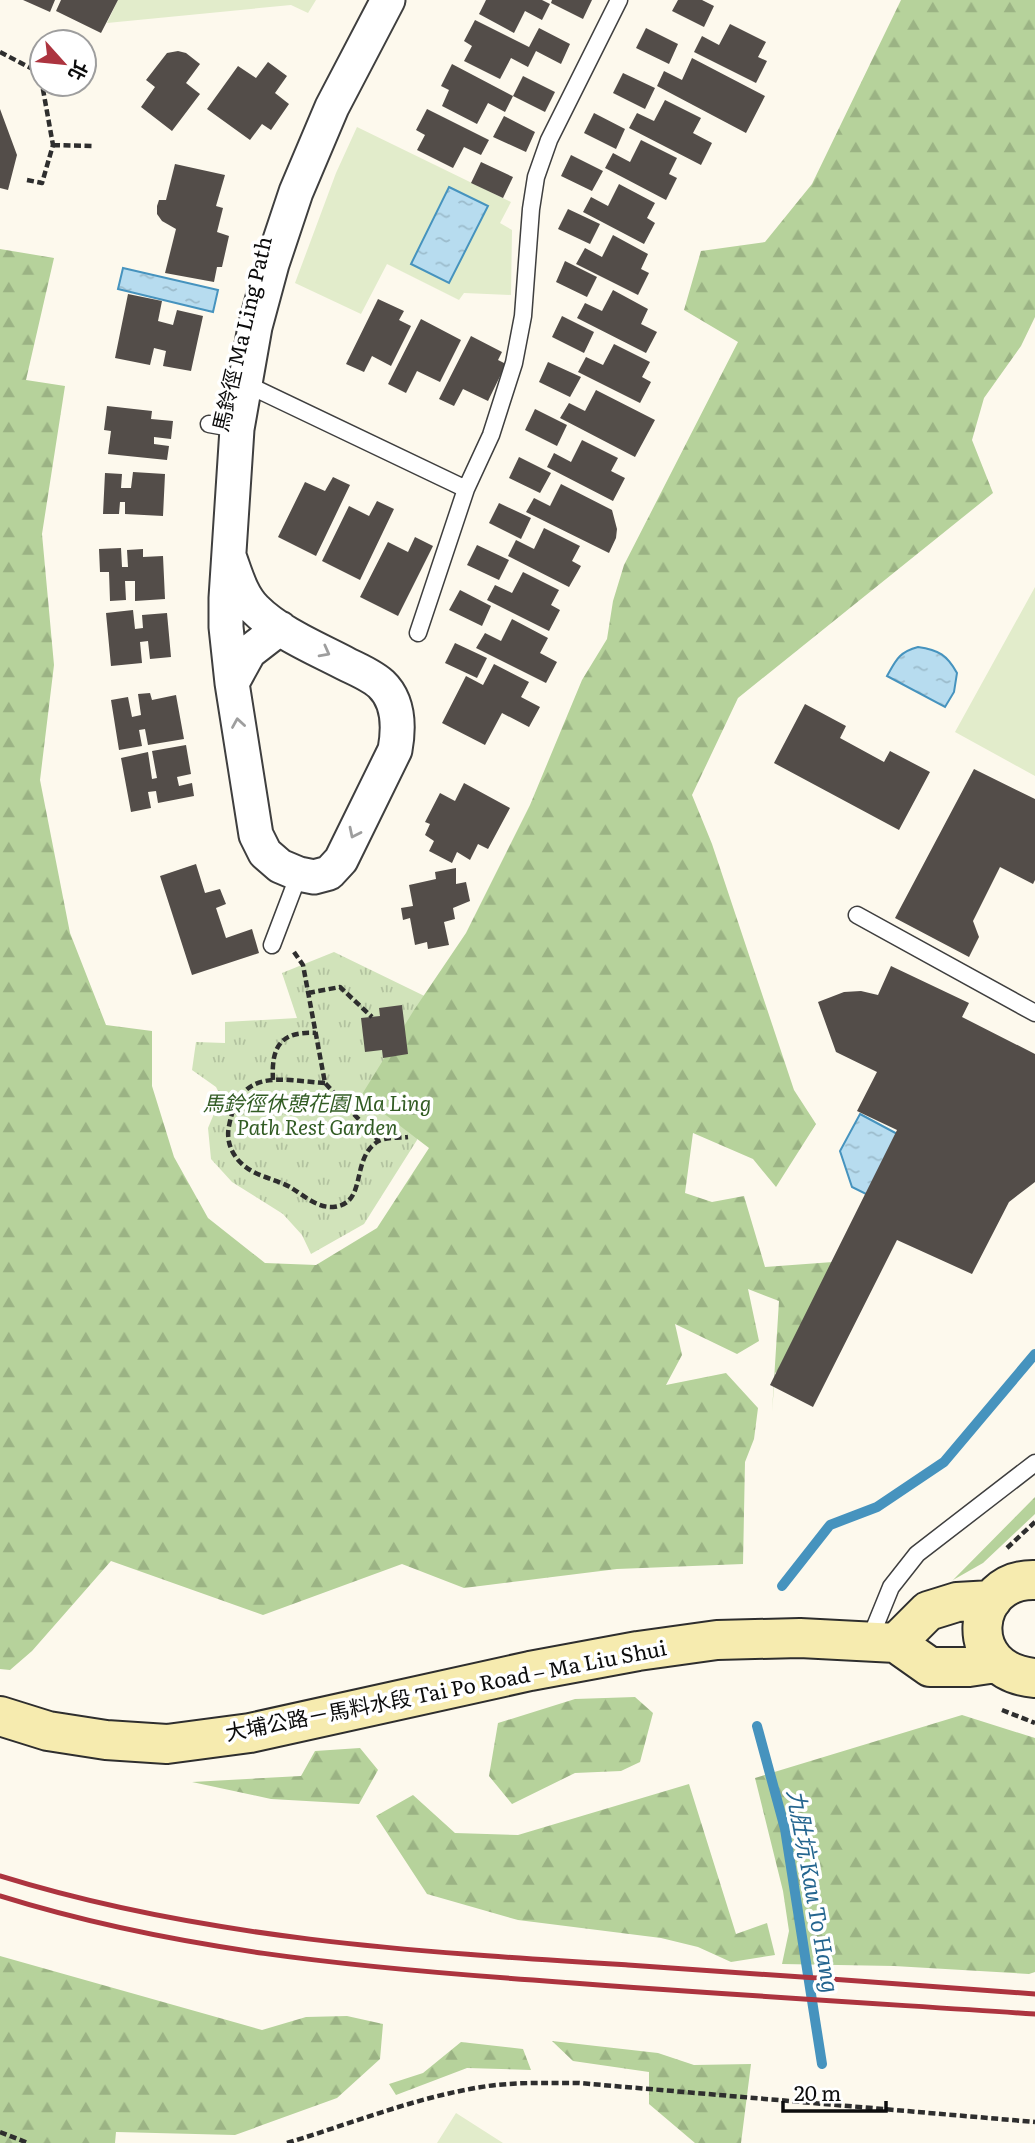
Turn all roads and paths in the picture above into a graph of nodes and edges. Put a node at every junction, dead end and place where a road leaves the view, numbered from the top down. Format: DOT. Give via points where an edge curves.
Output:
graph roads {
  1 [pos="388,0"];
  2 [pos="619,0"];
  3 [pos="0,52"];
  4 [pos="28,66"];
  5 [pos="45,98"];
  6 [pos="53,145"];
  7 [pos="95,146"];
  8 [pos="27,180"];
  9 [pos="246,384"];
  10 [pos="466,489"];
  11 [pos="229,556"];
  12 [pos="280,628"];
  13 [pos="418,632"];
  14 [pos="232,683"];
  15 [pos="299,874"];
  16 [pos="857,915"];
  17 [pos="278,928"];
  18 [pos="272,945"];
  19 [pos="308,993"];
  20 [pos="1035,1013"];
  21 [pos="372,1017"];
  22 [pos="316,1033"];
  23 [pos="273,1080"];
  24 [pos="325,1083"];
  25 [pos="408,1137"];
  26 [pos="378,1140"];
  27 [pos="1035,1463"];
  28 [pos="1021,1580"];
  29 [pos="883,1642"];
  30 [pos="996,1663"];
  31 [pos="1035,1678"];
  32 [pos="991,1706"];
  33 [pos="0,1716"];
  34 [pos="1035,1723"];
  35 [pos="1035,2122"];
  36 [pos="0,2132"];
  37 [pos="28,2143"];
  38 [pos="287,2143"];
  1 -- 9 [label="street, 馬鈴徑 Ma Ling Path" via="332,107 296,192 265,289"];
  2 -- 10 [label="lane" via="549,140 536,177 514,363 491,435"];
  3 -- 4 [label="path"];
  5 -- 6 [label="path"];
  6 -- 7 [label="path"];
  6 -- 8 [label="path" via="43,183"];
  9 -- 10 [label="lane"];
  9 -- 11 [label="street, 馬鈴徑 Ma Ling Path" via="223,426"];
  10 -- 13 [label="lane"];
  11 -- 12 [label="street, 馬鈴徑 Ma Ling Path" via="241,589 255,609"];
  11 -- 14 [label="street, 馬鈴徑 Ma Ling Path" via="226,627"];
  12 -- 14 [label="street" via="249,652"];
  12 -- 15 [label="street, 馬鈴徑 Ma Ling Path, one-way" via="382,685 397,714 395,750 341,860 329,873"];
  15 -- 14 [label="street, 馬鈴徑 Ma Ling Path, one-way" via="265,853 256,835 239,780"];
  15 -- 17 [label="lane"];
  16 -- 20 [label="lane"];
  17 -- 18 [label="lane"];
  17 -- 19 [label="path" via="303,965"];
  19 -- 21 [label="path" via="340,987"];
  19 -- 22 [label="path"];
  22 -- 23 [label="path" via="285,1037 271,1058"];
  22 -- 24 [label="path"];
  23 -- 24 [label="path"];
  23 -- 26 [label="path" via="239,1094 231,1116 229,1142 244,1166 313,1203 331,1207 347,1203 357,1190 358,1171 366,1152"];
  24 -- 26 [label="path"];
  25 -- 26 [label="path"];
  27 -- 29 [label="lane" via="917,1554 891,1587"];
  28 -- 29 [label="main road" via="928,1611"];
  28 -- 30 [label="main road" via="985,1614 985,1646"];
  29 -- 30 [label="main road" via="930,1667"];
  29 -- 33 [label="main road, 大埔公路－馬料水段 Tai Po Road – Ma Liu Shui" via="717,1640 652,1649 250,1733 167,1744 48,1731"];
  30 -- 31 [label="main road" via="1014,1675"];
  32 -- 34 [label="path"];
  35 -- 38 [label="path" via="528,2082 421,2101"];
  36 -- 37 [label="path"];
}
